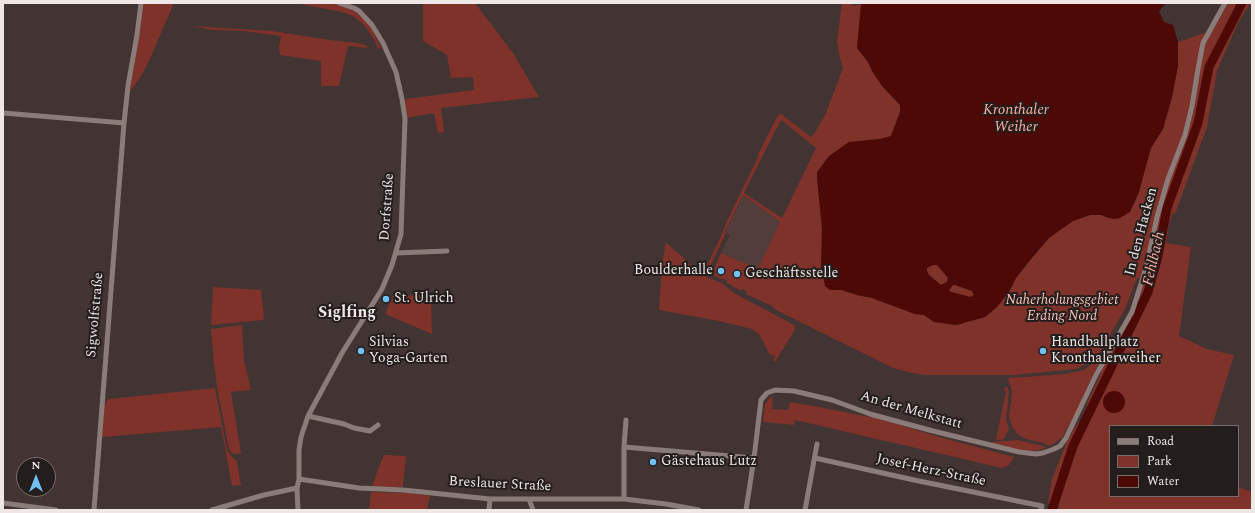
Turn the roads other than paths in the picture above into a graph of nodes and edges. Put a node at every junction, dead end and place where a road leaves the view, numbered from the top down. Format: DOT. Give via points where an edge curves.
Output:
graph roads {
  1 [pos="141,3"];
  2 [pos="339,3"];
  3 [pos="1225,3"];
  4 [pos="3,113"];
  5 [pos="124,123"];
  6 [pos="447,251"];
  7 [pos="396,253"];
  8 [pos="308,416"];
  9 [pos="626,420"];
  10 [pos="378,425"];
  11 [pos="817,444"];
  12 [pos="624,447"];
  13 [pos="1049,451"];
  14 [pos="754,458"];
  15 [pos="815,458"];
  16 [pos="299,479"];
  17 [pos="297,488"];
  18 [pos="490,499"];
  19 [pos="529,499"];
  20 [pos="624,499"];
  21 [pos="3,503"];
  22 [pos="1042,508"];
  23 [pos="56,510"];
  24 [pos="94,510"];
  25 [pos="212,510"];
  26 [pos="298,510"];
  27 [pos="489,510"];
  28 [pos="533,510"];
  29 [pos="699,510"];
  30 [pos="746,510"];
  31 [pos="805,510"];
  1 -- 5 [label="street, Sigwolfstraße"];
  2 -- 7 [label="street, Dorfstraße" via="354,8 372,25 386,47 396,72 402,98 405,119 402,221"];
  3 -- 13 [label="street, In den Hacken" via="1203,43 1188,124 1168,179 1146,268 1132,312 1096,375 1066,438 1060,446"];
  4 -- 5 [label="street"];
  5 -- 24 [label="street, Sigwolfstraße"];
  6 -- 7 [label="street"];
  7 -- 8 [label="street, Dorfstraße" via="382,289 342,353"];
  8 -- 10 [label="street" via="370,431"];
  8 -- 16 [label="street, Dorfstraße" via="299,450"];
  9 -- 12 [label="street"];
  11 -- 15 [label="street"];
  12 -- 14 [label="street"];
  12 -- 20 [label="street"];
  13 -- 14 [label="street, An der Melkstatt" via="1036,454 1019,452 870,414 807,393 779,389 771,390 761,400"];
  14 -- 30 [label="street"];
  15 -- 22 [label="street, Josef-Herz-Straße"];
  15 -- 31 [label="street"];
  16 -- 17 [label="street, Dorfstraße"];
  16 -- 18 [label="street, Breslauer Straße" via="359,488"];
  17 -- 25 [label="street"];
  17 -- 26 [label="street, Dorfstraße"];
  18 -- 19 [label="street, Breslauer Straße"];
  18 -- 27 [label="street"];
  19 -- 20 [label="street, Breslauer Straße"];
  19 -- 28 [label="street"];
  20 -- 29 [label="street, Breslauer Straße"];
  21 -- 23 [label="street"];
}
